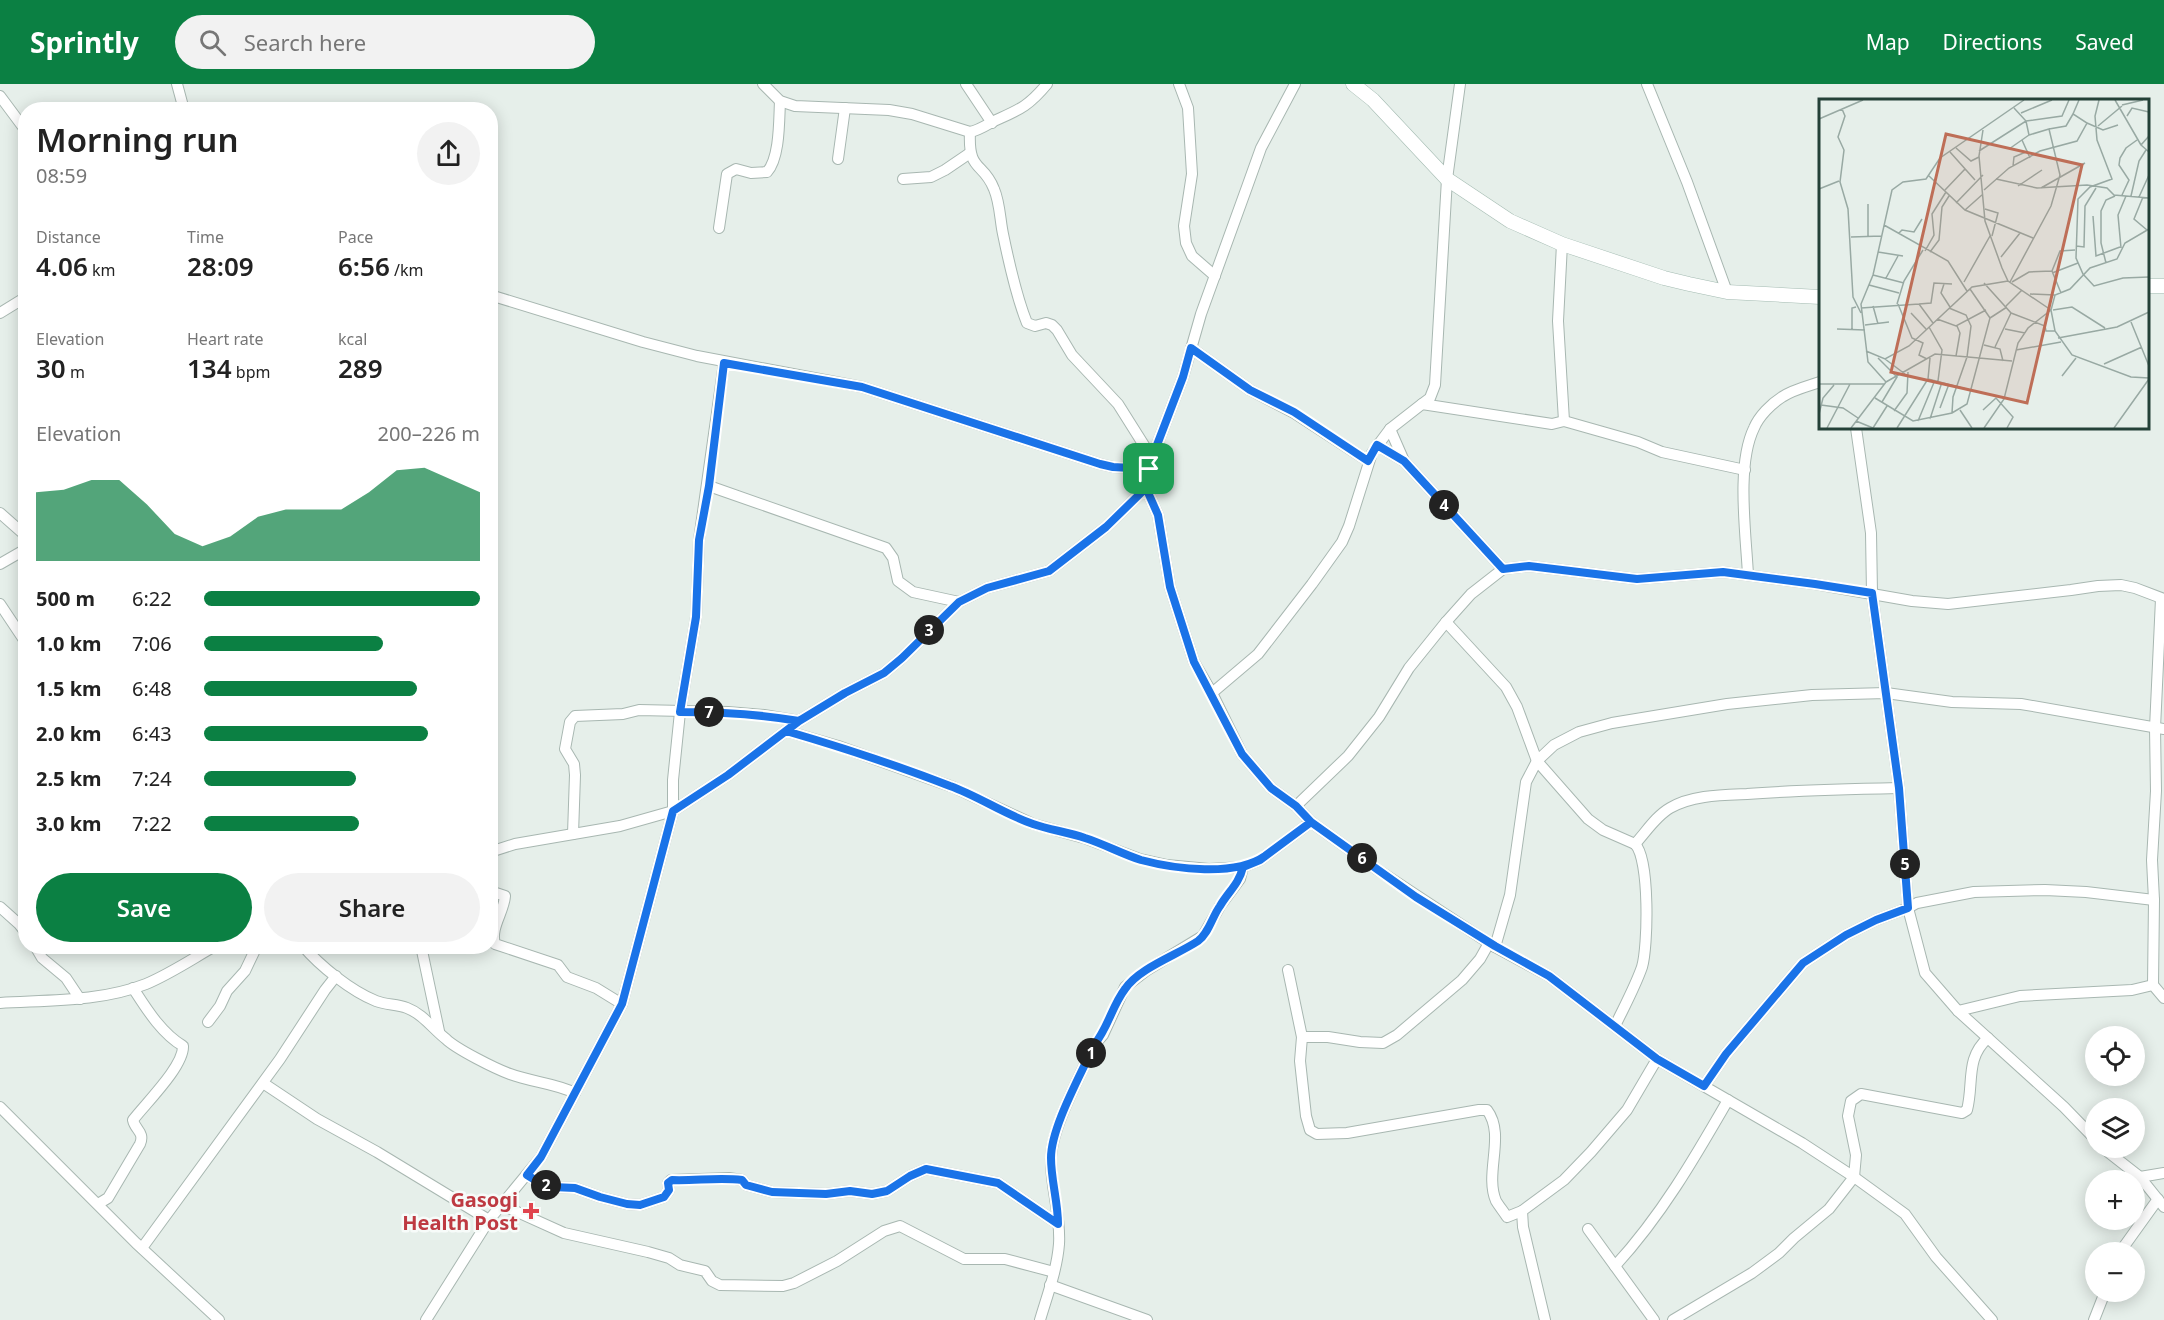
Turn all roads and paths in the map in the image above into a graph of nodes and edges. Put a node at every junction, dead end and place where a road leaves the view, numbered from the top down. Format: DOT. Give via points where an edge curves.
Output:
graph roads {
  1 [pos="177,84"];
  2 [pos="763,84"];
  3 [pos="966,84"];
  4 [pos="1047,84"];
  5 [pos="1179,84"];
  6 [pos="1295,84"];
  7 [pos="1353,84"];
  8 [pos="1460,84"];
  9 [pos="1647,84"];
  10 [pos="0,96"];
  11 [pos="182,102"];
  12 [pos="780,102"];
  13 [pos="845,108"];
  14 [pos="18,120"];
  15 [pos="992,123"];
  16 [pos="970,132"];
  17 [pos="970,153"];
  18 [pos="838,159"];
  19 [pos="903,179"];
  20 [pos="1447,179"];
  21 [pos="719,228"];
  22 [pos="1562,244"];
  23 [pos="1215,276"];
  24 [pos="1727,292"];
  25 [pos="498,297"];
  26 [pos="1819,297"];
  27 [pos="18,302"];
  28 [pos="0,314"];
  29 [pos="1191,348"];
  30 [pos="724,363"];
  31 [pos="1819,383"];
  32 [pos="1422,404"];
  33 [pos="1564,421"];
  34 [pos="1390,429"];
  35 [pos="1857,429"];
  36 [pos="1377,445"];
  37 [pos="1368,461"];
  38 [pos="1404,461"];
  39 [pos="1150,464"];
  40 [pos="1745,470"];
  41 [pos="709,486"];
  42 [pos="1146,488"];
  43 [pos="0,513"];
  44 [pos="18,529"];
  45 [pos="18,554"];
  46 [pos="0,564"];
  47 [pos="1503,569"];
  48 [pos="1748,575"];
  49 [pos="1872,593"];
  50 [pos="2163,599"];
  51 [pos="959,602"];
  52 [pos="0,604"];
  53 [pos="1446,622"];
  54 [pos="18,631"];
  55 [pos="1212,693"];
  56 [pos="1886,693"];
  57 [pos="680,712"];
  58 [pos="799,721"];
  59 [pos="2159,728"];
  60 [pos="786,731"];
  61 [pos="1537,761"];
  62 [pos="1899,788"];
  63 [pos="2160,792"];
  64 [pos="1296,806"];
  65 [pos="673,811"];
  66 [pos="1311,822"];
  67 [pos="573,834"];
  68 [pos="1635,844"];
  69 [pos="498,849"];
  70 [pos="2152,860"];
  71 [pos="2164,861"];
  72 [pos="1243,867"];
  73 [pos="498,894"];
  74 [pos="2154,900"];
  75 [pos="0,907"];
  76 [pos="1908,908"];
  77 [pos="18,923"];
  78 [pos="498,923"];
  79 [pos="2159,926"];
  80 [pos="498,945"];
  81 [pos="1492,945"];
  82 [pos="40,954"];
  83 [pos="201,954"];
  84 [pos="253,954"];
  85 [pos="310,954"];
  86 [pos="423,954"];
  87 [pos="1288,970"];
  88 [pos="336,976"];
  89 [pos="2153,985"];
  90 [pos="133,988"];
  91 [pos="2164,998"];
  92 [pos="80,999"];
  93 [pos="0,1003"];
  94 [pos="622,1004"];
  95 [pos="1958,1011"];
  96 [pos="208,1022"];
  97 [pos="1615,1026"];
  98 [pos="440,1032"];
  99 [pos="1302,1037"];
  100 [pos="1988,1038"];
  101 [pos="1657,1059"];
  102 [pos="263,1083"];
  103 [pos="1704,1086"];
  104 [pos="575,1093"];
  105 [pos="1728,1100"];
  106 [pos="0,1107"];
  107 [pos="2085,1129"];
  108 [pos="2116,1158"];
  109 [pos="2131,1170"];
  110 [pos="2164,1173"];
  111 [pos="527,1175"];
  112 [pos="2145,1176"];
  113 [pos="1854,1177"];
  114 [pos="2145,1183"];
  115 [pos="2161,1203"];
  116 [pos="98,1204"];
  117 [pos="502,1205"];
  118 [pos="1522,1211"];
  119 [pos="489,1220"];
  120 [pos="1058,1224"];
  121 [pos="1588,1229"];
  122 [pos="2128,1242"];
  123 [pos="142,1248"];
  124 [pos="1616,1266"];
  125 [pos="1054,1272"];
  126 [pos="1050,1285"];
  127 [pos="2101,1302"];
  128 [pos="219,1320"];
  129 [pos="426,1320"];
  130 [pos="1040,1320"];
  131 [pos="1147,1320"];
  132 [pos="1545,1320"];
  133 [pos="1654,1320"];
  134 [pos="1673,1320"];
  135 [pos="1992,1320"];
  136 [pos="2094,1320"];
  1 -- 11 [label="street"];
  2 -- 12 [label="street"];
  3 -- 15 [label="street"];
  4 -- 15 [label="street" via="1018,112"];
  5 -- 23 [label="street" via="1188,108 1192,174 1184,226 1186,243 1192,256"];
  6 -- 23 [label="street" via="1261,148"];
  7 -- 20 [label="street"];
  8 -- 20 [label="street"];
  9 -- 24 [label="street"];
  10 -- 14 [label="street"];
  12 -- 13 [label="street"];
  12 -- 21 [label="street" via="772,166 767,172 736,169 727,174"];
  13 -- 16 [label="street" via="912,114"];
  13 -- 18 [label="street"];
  15 -- 16 [label="street"];
  16 -- 17 [label="street"];
  17 -- 19 [label="street" via="931,177"];
  17 -- 39 [label="street" via="995,192 1027,323 1046,323 1057,330 1072,355 1118,404"];
  20 -- 22 [label="street" via="1510,221"];
  20 -- 32 [label="street" via="1435,385 1430,398"];
  22 -- 24 [label="street" via="1664,278"];
  22 -- 33 [label="street" via="1558,321"];
  23 -- 29 [label="street"];
  24 -- 26 [label="street"];
  25 -- 30 [label="street"];
  27 -- 28 [label="street"];
  29 -- 37 [label="street" via="1250,390 1294,412"];
  29 -- 39 [label="street"];
  30 -- 39 [label="street" via="862,387 1100,464"];
  30 -- 41 [label="street"];
  31 -- 40 [label="street" via="1783,396 1762,414 1748,447"];
  32 -- 33 [label="street" via="1552,424"];
  32 -- 34 [label="street"];
  33 -- 40 [label="street" via="1662,452"];
  34 -- 36 [label="street"];
  34 -- 38 [label="street"];
  35 -- 49 [label="street" via="1871,533"];
  36 -- 37 [label="street"];
  36 -- 38 [label="street"];
  37 -- 55 [label="street" via="1342,542 1258,654"];
  38 -- 47 [label="street"];
  39 -- 42 [label="street"];
  40 -- 48 [label="street"];
  41 -- 51 [label="street" via="886,548 893,558 898,581 913,592"];
  41 -- 57 [label="street" via="699,540 696,617"];
  42 -- 51 [label="street" via="1106,527 1049,571 987,588"];
  42 -- 55 [label="street" via="1158,515 1170,587 1194,662"];
  43 -- 44 [label="street"];
  45 -- 46 [label="street"];
  47 -- 48 [label="street" via="1529,566 1637,579 1723,572"];
  47 -- 53 [label="street" via="1471,594"];
  48 -- 49 [label="street"];
  49 -- 50 [label="street" via="1912,602 1948,604 2121,585"];
  49 -- 56 [label="street"];
  50 -- 59 [label="street"];
  51 -- 58 [label="street" via="884,673"];
  52 -- 54 [label="street"];
  53 -- 61 [label="street" via="1506,687"];
  53 -- 64 [label="street" via="1348,756"];
  55 -- 64 [label="street" via="1242,754 1271,788"];
  56 -- 59 [label="street" via="1952,702 2021,704"];
  56 -- 61 [label="street" via="1812,694 1612,723 1579,732"];
  56 -- 62 [label="street"];
  57 -- 58 [label="street" via="764,714"];
  57 -- 65 [label="street"];
  57 -- 67 [label="street" via="639,710 574,716 566,749 575,775"];
  58 -- 60 [label="street"];
  59 -- 63 [label="street"];
  60 -- 65 [label="street"];
  60 -- 72 [label="street" via="953,787 1033,824 1140,859 1195,868"];
  61 -- 68 [label="street" via="1588,819"];
  61 -- 81 [label="street" via="1526,782 1510,895"];
  62 -- 68 [label="street" via="1792,790 1705,798 1667,810"];
  62 -- 76 [label="street"];
  63 -- 70 [label="street"];
  64 -- 66 [label="street"];
  65 -- 67 [label="street"];
  65 -- 94 [label="street"];
  66 -- 72 [label="street" via="1260,860"];
  66 -- 81 [label="street" via="1416,897"];
  67 -- 69 [label="street"];
  68 -- 97 [label="street" via="1643,863 1647,915 1642,965"];
  70 -- 71 [label="street"];
  70 -- 74 [label="street"];
  72 -- 120 [label="street" via="1240,879 1203,936 1125,987 1103,1035 1094,1045 1053,1143"];
  73 -- 78 [label="street" via="504,896 504,905"];
  74 -- 76 [label="street" via="2086,892 1974,892"];
  74 -- 79 [label="street"];
  75 -- 77 [label="street"];
  76 -- 95 [label="street" via="1925,973"];
  76 -- 103 [label="street" via="1846,935 1803,963"];
  79 -- 89 [label="street"];
  80 -- 94 [label="street" via="558,965 567,976"];
  81 -- 97 [label="street" via="1549,976"];
  81 -- 99 [label="street" via="1462,980 1383,1043"];
  82 -- 92 [label="street" via="66,978"];
  83 -- 90 [label="street"];
  84 -- 96 [label="street"];
  85 -- 88 [label="street"];
  86 -- 98 [label="street"];
  87 -- 99 [label="street"];
  88 -- 98 [label="street" via="375,1000 407,1008"];
  88 -- 102 [label="street"];
  89 -- 91 [label="street"];
  89 -- 95 [label="street" via="2132,990 2020,996"];
  90 -- 92 [label="street"];
  90 -- 116 [label="street" via="160,1024 183,1046 183,1052 133,1120 141,1132 140,1144 108,1198"];
  92 -- 93 [label="street"];
  94 -- 104 [label="street"];
  95 -- 100 [label="street"];
  97 -- 101 [label="street"];
  98 -- 104 [label="street" via="446,1040 510,1074"];
  99 -- 118 [label="street" via="1300,1060 1310,1130 1317,1134 1347,1133 1487,1110 1495,1136 1496,1200 1507,1217"];
  100 -- 107 [label="street"];
  100 -- 113 [label="street" via="1975,1055 1970,1101 1962,1113 1861,1094 1851,1101 1848,1116 1856,1155"];
  101 -- 103 [label="street"];
  101 -- 118 [label="street" via="1627,1110 1591,1152 1564,1180"];
  102 -- 119 [label="street" via="316,1119"];
  102 -- 123 [label="street"];
  103 -- 105 [label="street"];
  104 -- 111 [label="street"];
  105 -- 113 [label="street"];
  105 -- 124 [label="street" via="1667,1204"];
  106 -- 116 [label="street"];
  108 -- 109 [label="street"];
  110 -- 112 [label="street"];
  111 -- 117 [label="street"];
  111 -- 120 [label="street" via="553,1187 575,1188 640,1205 664,1197 672,1180 729,1178 772,1192 872,1194 887,1191 926,1169 998,1183"];
  113 -- 134 [label="street" via="1829,1209 1779,1253"];
  113 -- 135 [label="street" via="1905,1215"];
  114 -- 115 [label="street"];
  115 -- 122 [label="street"];
  116 -- 123 [label="street"];
  117 -- 119 [label="street"];
  117 -- 125 [label="street" via="564,1233 648,1252 705,1271 720,1285 794,1283 884,1231 900,1226 964,1259 1005,1259"];
  118 -- 132 [label="street"];
  119 -- 129 [label="street"];
  120 -- 125 [label="street"];
  121 -- 124 [label="street"];
  123 -- 128 [label="street"];
  124 -- 133 [label="street"];
  125 -- 126 [label="street"];
  126 -- 130 [label="street"];
  126 -- 131 [label="street"];
  127 -- 136 [label="street"];
}
